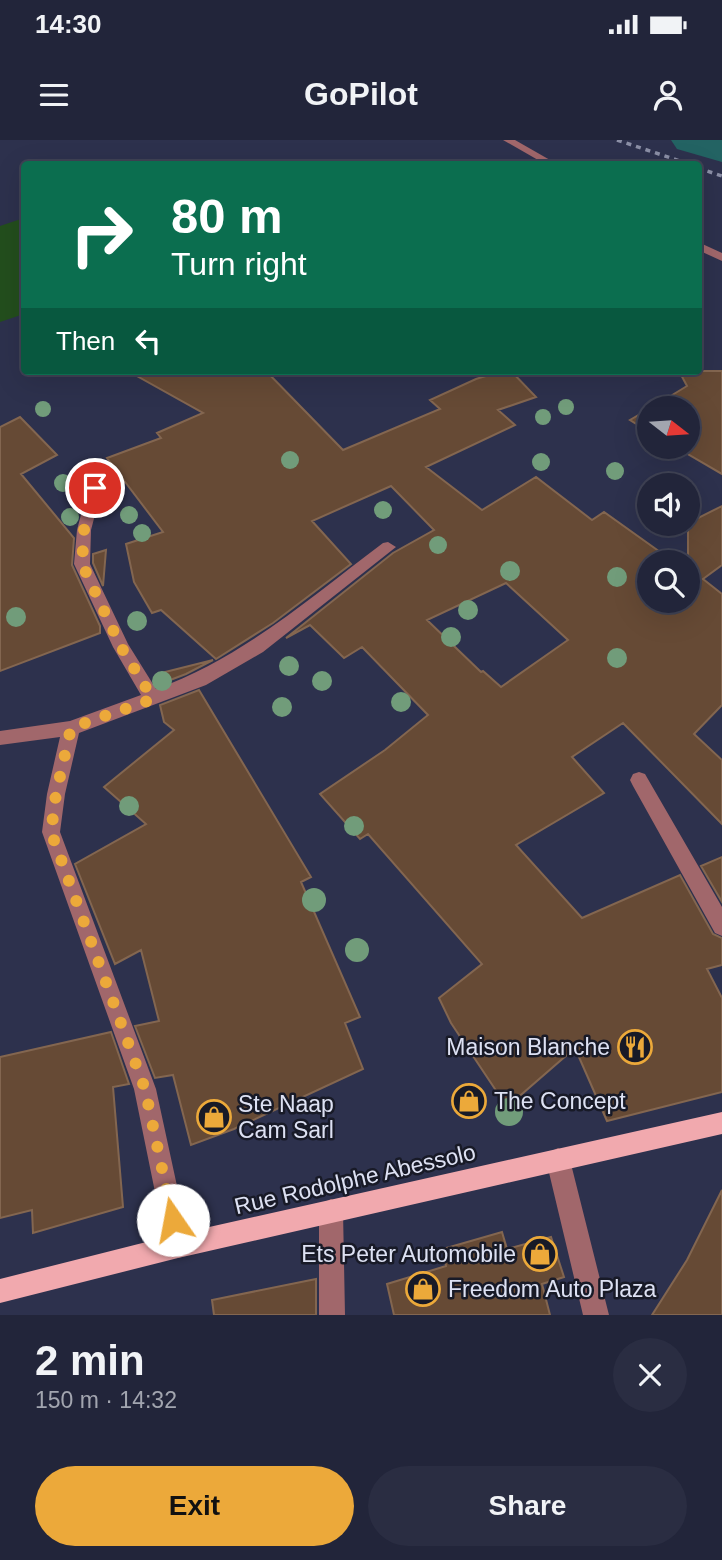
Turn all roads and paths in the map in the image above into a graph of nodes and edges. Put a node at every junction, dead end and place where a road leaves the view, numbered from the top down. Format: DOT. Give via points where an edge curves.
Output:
graph roads {
  1 [pos="508,140"];
  2 [pos="546,161"];
  3 [pos="702,247"];
  4 [pos="722,258"];
  5 [pos="93,465"];
  6 [pos="388,547"];
  7 [pos="153,699"];
  8 [pos="71,728"];
  9 [pos="0,738"];
  10 [pos="639,780"];
  11 [pos="722,926"];
  12 [pos="722,1123"];
  13 [pos="558,1160"];
  14 [pos="331,1211"];
  15 [pos="178,1246"];
  16 [pos="0,1291"];
  17 [pos="332,1315"];
  18 [pos="596,1315"];
  1 -- 2 [label="street"];
  3 -- 4 [label="street"];
  5 -- 7 [label="street" via="95,488 84,530 82,564 121,647"];
  6 -- 7 [label="street" via="257,647 200,680"];
  7 -- 8 [label="street"];
  8 -- 9 [label="street"];
  8 -- 15 [label="street" via="51,832 145,1089"];
  10 -- 11 [label="street"];
  12 -- 13 [label="main road, Rue Rodolphe Abessolo"];
  13 -- 14 [label="main road, Rue Rodolphe Abessolo"];
  13 -- 18 [label="street"];
  14 -- 15 [label="main road, Rue Rodolphe Abessolo"];
  14 -- 17 [label="street"];
  15 -- 16 [label="main road, Rue Rodolphe Abessolo"];
}
